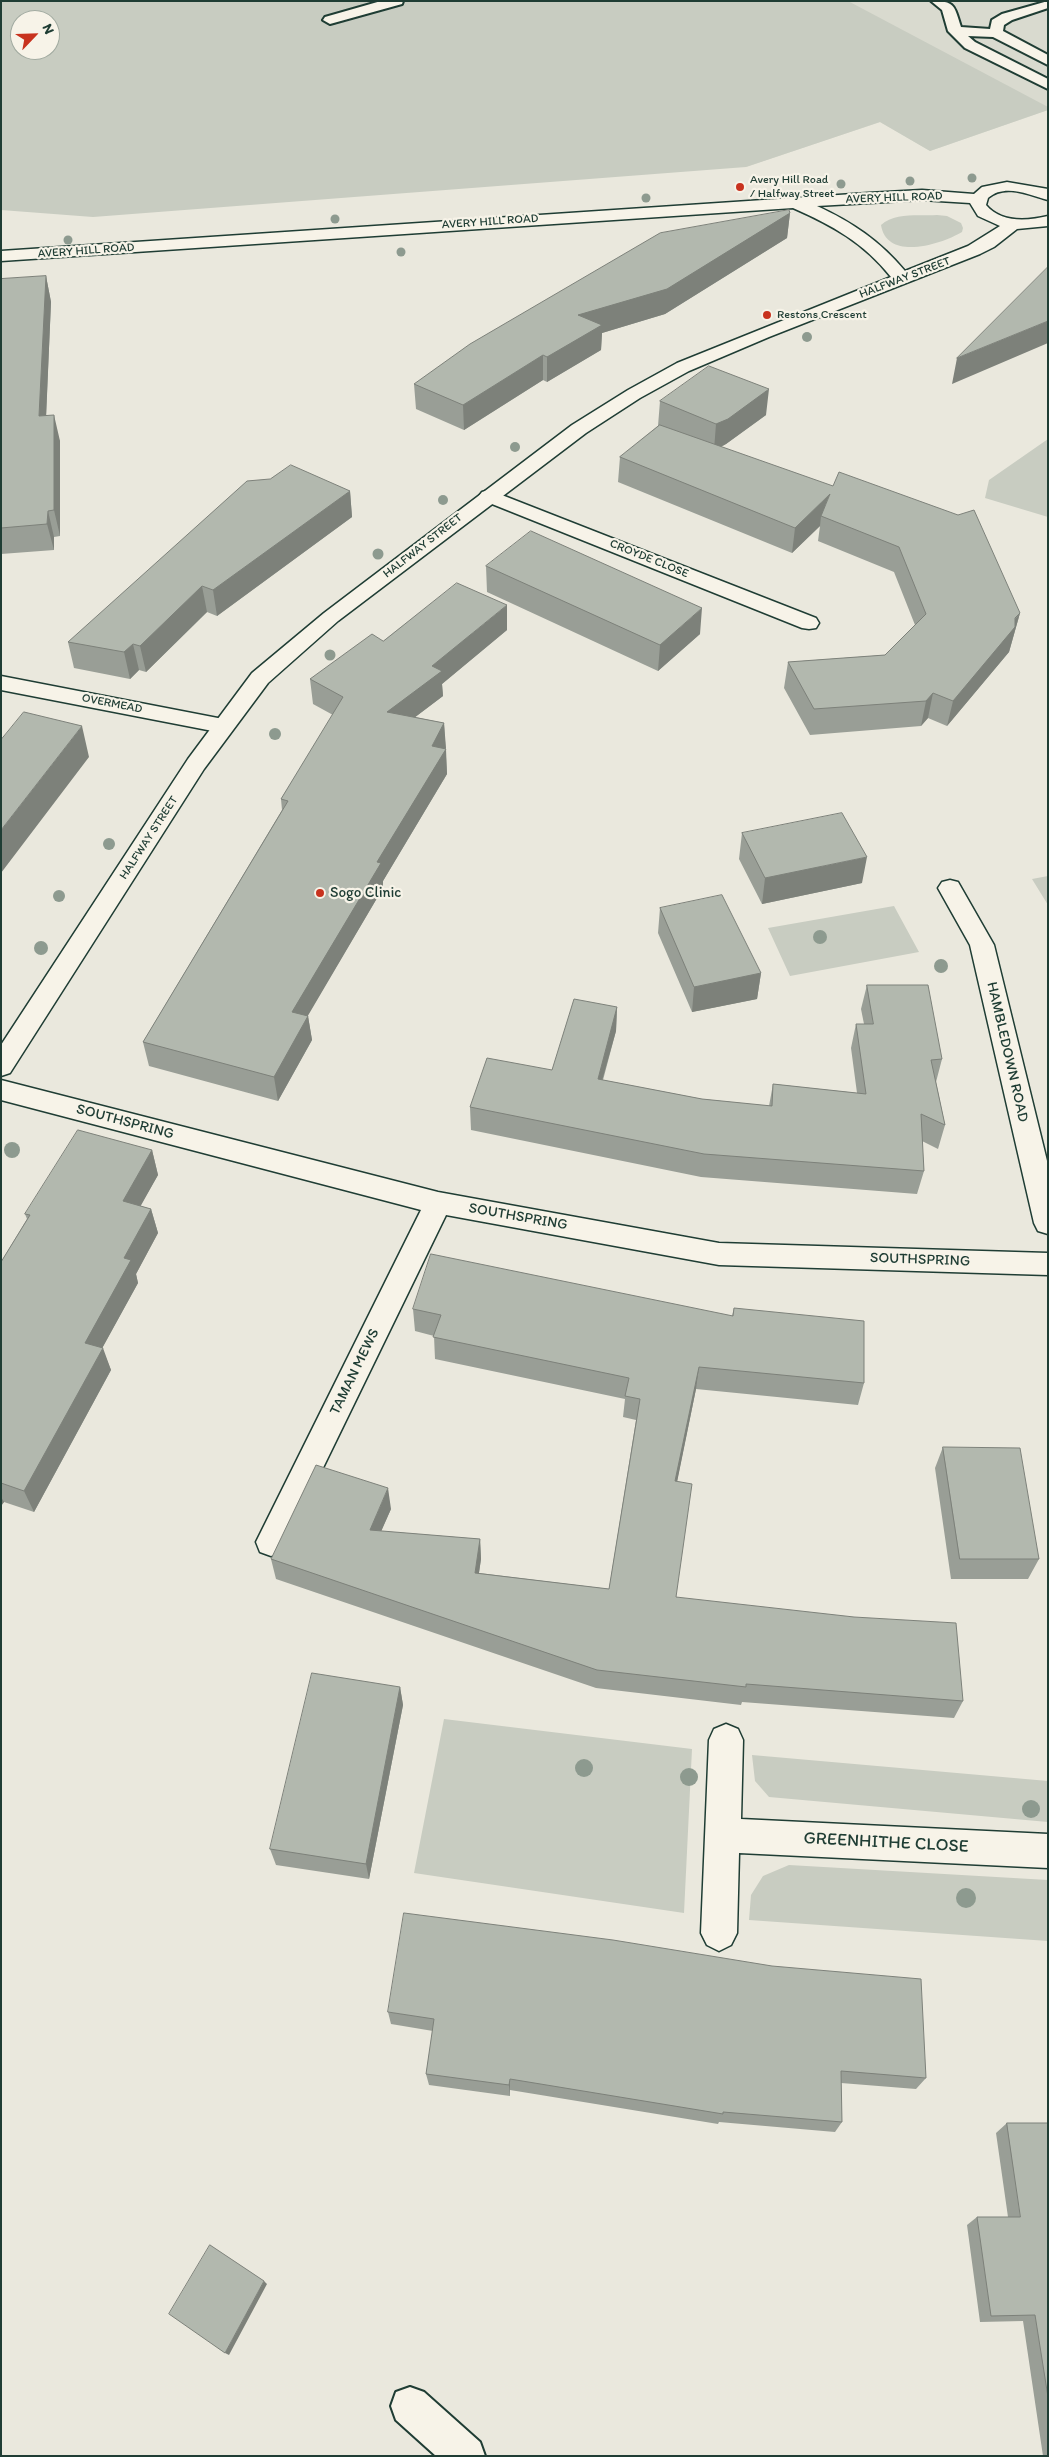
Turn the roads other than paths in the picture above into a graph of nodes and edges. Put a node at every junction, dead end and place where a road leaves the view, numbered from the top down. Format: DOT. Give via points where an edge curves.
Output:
graph roads {
  1 [pos="397,1"];
  2 [pos="937,1"];
  3 [pos="1048,4"];
  4 [pos="330,20"];
  5 [pos="955,32"];
  6 [pos="996,33"];
  7 [pos="1048,61"];
  8 [pos="1048,85"];
  9 [pos="1048,195"];
  10 [pos="978,199"];
  11 [pos="794,202"];
  12 [pos="1048,221"];
  13 [pos="1013,224"];
  14 [pos="1,256"];
  15 [pos="902,280"];
  16 [pos="489,496"];
  17 [pos="809,623"];
  18 [pos="1,683"];
  19 [pos="223,726"];
  20 [pos="950,888"];
  21 [pos="1,1066"];
  22 [pos="1,1090"];
  23 [pos="438,1203"];
  24 [pos="1048,1222"];
  25 [pos="1048,1264"];
  26 [pos="271,1542"];
  27 [pos="726,1740"];
  28 [pos="724,1834"];
  29 [pos="1048,1851"];
  30 [pos="720,1933"];
  31 [pos="410,2406"];
  32 [pos="466,2456"];
  1 -- 4 [label="lane"];
  2 -- 5 [label="lane" via="948,8"];
  3 -- 6 [label="lane" via="1007,16 997,23"];
  5 -- 6 [label="lane"];
  5 -- 8 [label="lane" via="970,45"];
  6 -- 7 [label="lane"];
  9 -- 10 [label="street" via="1028,188 1002,187 992,189"];
  10 -- 11 [label="street, AVERY HILL ROAD" via="922,195"];
  10 -- 13 [label="street" via="978,205 989,216"];
  11 -- 14 [label="street, AVERY HILL ROAD"];
  11 -- 15 [label="street" via="860,235 884,255"];
  12 -- 13 [label="street"];
  13 -- 15 [label="street, HALFWAY STREET" via="988,243"];
  15 -- 16 [label="street, HALFWAY STREET" via="683,367 579,429"];
  16 -- 17 [label="street, CROYDE CLOSE"];
  16 -- 19 [label="street, HALFWAY STREET" via="332,617 260,678"];
  18 -- 19 [label="street, OVERMEAD"];
  19 -- 21 [label="street, HALFWAY STREET"];
  20 -- 24 [label="street, HAMBLEDOWN ROAD" via="982,945"];
  22 -- 23 [label="street, SOUTHSPRING"];
  23 -- 25 [label="street, SOUTHSPRING" via="720,1254"];
  23 -- 26 [label="street, TAMAN MEWS"];
  27 -- 28 [label="street"];
  28 -- 29 [label="street, GREENHITHE CLOSE"];
  28 -- 30 [label="street"];
  31 -- 32 [label="lane"];
}
